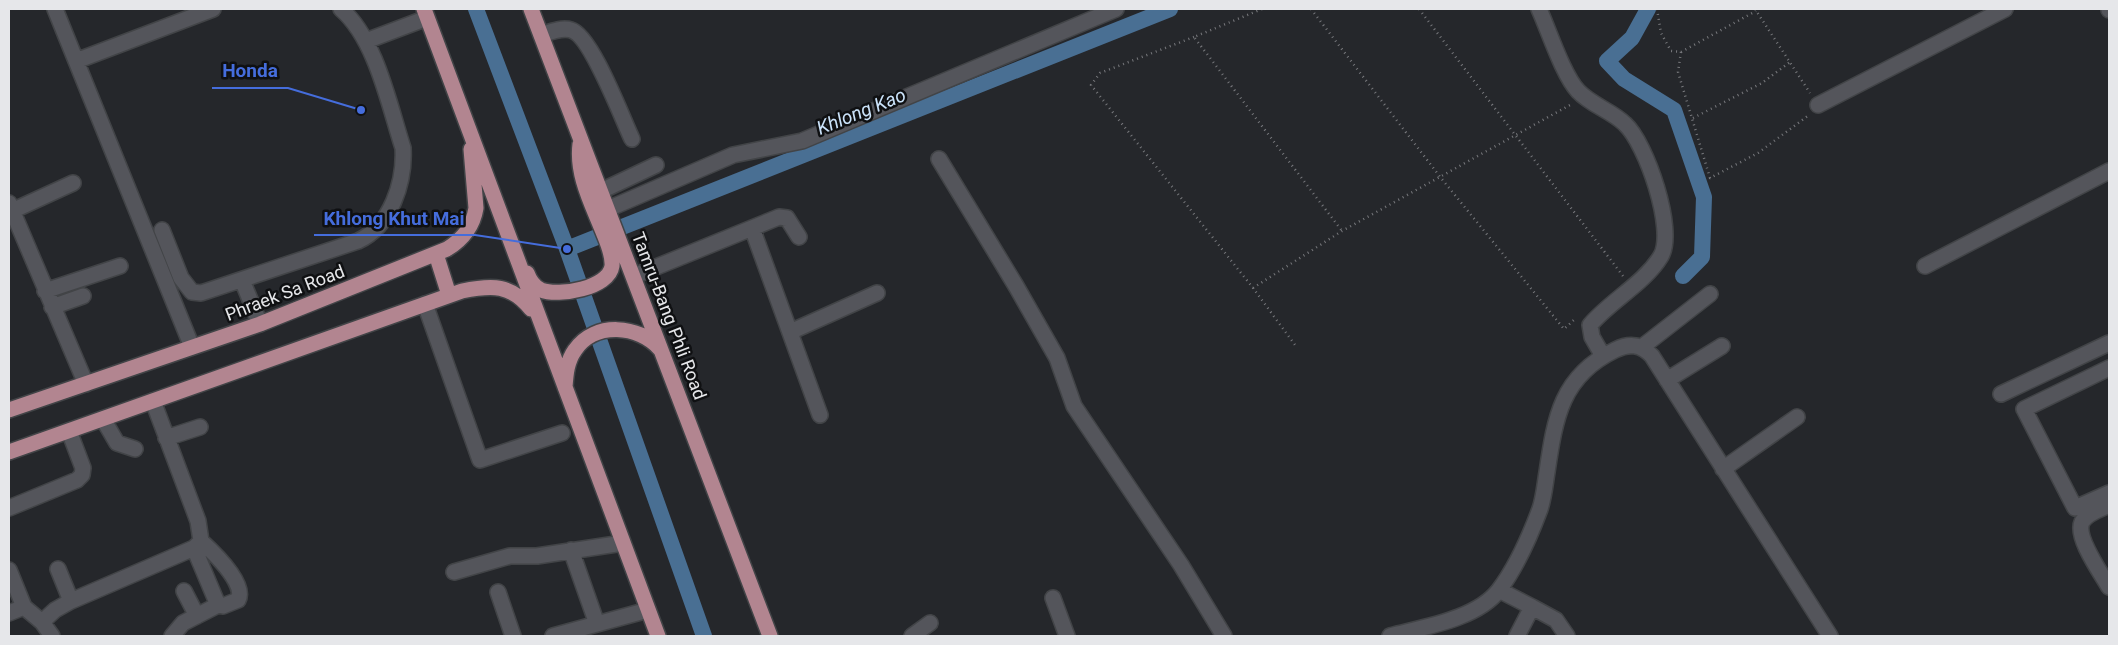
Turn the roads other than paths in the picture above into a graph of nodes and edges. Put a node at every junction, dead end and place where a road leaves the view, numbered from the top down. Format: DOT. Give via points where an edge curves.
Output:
graph roads {
  1 [pos="55,9"];
  2 [pos="213,9"];
  3 [pos="341,9"];
  4 [pos="531,9"];
  5 [pos="1116,9"];
  6 [pos="1539,9"];
  7 [pos="2005,9"];
  8 [pos="425,14"];
  9 [pos="541,35"];
  10 [pos="366,41"];
  11 [pos="76,61"];
  12 [pos="455,93"];
  13 [pos="1818,105"];
  14 [pos="468,129"];
  15 [pos="581,138"];
  16 [pos="632,139"];
  17 [pos="939,159"];
  18 [pos="656,165"];
  19 [pos="2109,171"];
  20 [pos="74,183"];
  21 [pos="601,191"];
  22 [pos="10,207"];
  23 [pos="606,216"];
  24 [pos="752,228"];
  25 [pos="162,230"];
  26 [pos="799,237"];
  27 [pos="616,248"];
  28 [pos="436,254"];
  29 [pos="120,266"];
  30 [pos="1926,266"];
  31 [pos="634,276"];
  32 [pos="242,280"];
  33 [pos="45,290"];
  34 [pos="877,294"];
  35 [pos="1710,294"];
  36 [pos="449,295"];
  37 [pos="83,296"];
  38 [pos="424,304"];
  39 [pos="52,307"];
  40 [pos="538,318"];
  41 [pos="260,324"];
  42 [pos="790,332"];
  43 [pos="2109,343"];
  44 [pos="1722,346"];
  45 [pos="192,347"];
  46 [pos="1642,347"];
  47 [pos="663,352"];
  48 [pos="1602,356"];
  49 [pos="2109,368"];
  50 [pos="1667,380"];
  51 [pos="86,384"];
  52 [pos="565,390"];
  53 [pos="2001,394"];
  54 [pos="153,401"];
  55 [pos="9,410"];
  56 [pos="820,415"];
  57 [pos="1797,417"];
  58 [pos="103,419"];
  59 [pos="200,427"];
  60 [pos="68,431"];
  61 [pos="562,434"];
  62 [pos="166,438"];
  63 [pos="135,449"];
  64 [pos="9,452"];
  65 [pos="1723,469"];
  66 [pos="2109,493"];
  67 [pos="2109,505"];
  68 [pos="9,508"];
  69 [pos="623,543"];
  70 [pos="198,545"];
  71 [pos="571,550"];
  72 [pos="58,569"];
  73 [pos="9,570"];
  74 [pos="454,572"];
  75 [pos="2109,587"];
  76 [pos="1499,590"];
  77 [pos="184,591"];
  78 [pos="498,592"];
  79 [pos="1054,598"];
  80 [pos="71,601"];
  81 [pos="218,605"];
  82 [pos="24,607"];
  83 [pos="1532,607"];
  84 [pos="648,610"];
  85 [pos="9,613"];
  86 [pos="197,616"];
  87 [pos="42,622"];
  88 [pos="597,624"];
  89 [pos="930,624"];
  90 [pos="52,636"];
  91 [pos="172,636"];
  92 [pos="513,636"];
  93 [pos="553,636"];
  94 [pos="658,636"];
  95 [pos="770,636"];
  96 [pos="912,636"];
  97 [pos="1067,636"];
  98 [pos="1224,636"];
  99 [pos="1390,636"];
  100 [pos="1517,636"];
  101 [pos="1567,636"];
  102 [pos="1830,636"];
  1 -- 11 [label="street"];
  2 -- 11 [label="street"];
  3 -- 10 [label="street"];
  4 -- 9 [label="main road, Tamru-Bang Phli Road"];
  5 -- 23 [label="street" via="802,141 733,155"];
  6 -- 48 [label="street" via="1570,80 1584,97 1624,123 1637,136 1657,187 1665,241 1662,254 1590,325"];
  7 -- 13 [label="street"];
  8 -- 10 [label="street"];
  8 -- 12 [label="main road"];
  9 -- 15 [label="main road, Tamru-Bang Phli Road"];
  9 -- 16 [label="street" via="565,28 582,37"];
  10 -- 32 [label="street" via="403,148 403,170 392,203 364,238"];
  11 -- 45 [label="street"];
  12 -- 14 [label="main road"];
  12 -- 27 [label="main road" via="484,156 529,278 536,287 549,292 575,290 604,279 612,267"];
  14 -- 28 [label="main road, Phraek Sa Road" via="476,208 474,218 458,242"];
  14 -- 40 [label="main road"];
  15 -- 21 [label="main road, Tamru-Bang Phli Road"];
  15 -- 23 [label="main road" via="580,174"];
  17 -- 98 [label="street" via="1056,358 1074,406 1177,558"];
  18 -- 21 [label="street"];
  19 -- 30 [label="street"];
  20 -- 22 [label="street"];
  21 -- 23 [label="main road, Tamru-Bang Phli Road"];
  22 -- 33 [label="street"];
  23 -- 27 [label="main road, Tamru-Bang Phli Road"];
  24 -- 26 [label="street" via="779,217 787,218"];
  24 -- 31 [label="street"];
  24 -- 42 [label="street"];
  25 -- 32 [label="street" via="180,278 192,292 201,293"];
  27 -- 31 [label="main road, Tamru-Bang Phli Road"];
  28 -- 36 [label="main road"];
  28 -- 41 [label="main road, Phraek Sa Road"];
  29 -- 33 [label="street"];
  31 -- 47 [label="main road, Tamru-Bang Phli Road"];
  32 -- 41 [label="street"];
  33 -- 39 [label="street"];
  34 -- 42 [label="street"];
  35 -- 46 [label="street"];
  36 -- 38 [label="main road"];
  36 -- 40 [label="main road" via="473,289 500,288 517,294"];
  37 -- 39 [label="street"];
  38 -- 54 [label="main road"];
  38 -- 61 [label="street" via="480,460"];
  39 -- 51 [label="street"];
  40 -- 52 [label="main road"];
  41 -- 45 [label="main road, Phraek Sa Road"];
  42 -- 56 [label="street"];
  43 -- 53 [label="street"];
  44 -- 50 [label="street"];
  45 -- 51 [label="main road, Phraek Sa Road"];
  46 -- 48 [label="street" via="1624,346"];
  46 -- 50 [label="street" via="1652,356"];
  47 -- 52 [label="main road" via="650,339 623,330 594,334 572,355"];
  47 -- 95 [label="main road, Tamru-Bang Phli Road"];
  48 -- 76 [label="street" via="1570,386 1559,409 1541,507 1526,545"];
  49 -- 66 [label="street" via="2024,408 2075,508"];
  50 -- 65 [label="street"];
  51 -- 55 [label="main road, Phraek Sa Road"];
  52 -- 69 [label="main road"];
  54 -- 58 [label="main road"];
  54 -- 62 [label="street"];
  57 -- 65 [label="street"];
  58 -- 60 [label="main road"];
  58 -- 63 [label="street" via="117,443"];
  59 -- 62 [label="street"];
  60 -- 64 [label="main road"];
  60 -- 68 [label="street" via="83,468 82,474 69,484"];
  62 -- 70 [label="street" via="201,531"];
  65 -- 102 [label="street"];
  67 -- 75 [label="street" via="2088,515 2082,522 2081,533"];
  69 -- 71 [label="street"];
  69 -- 84 [label="main road"];
  70 -- 80 [label="street"];
  70 -- 81 [label="street"];
  70 -- 81 [label="street" via="227,567 239,590 238,600"];
  71 -- 74 [label="street" via="537,556 510,556"];
  71 -- 88 [label="street"];
  72 -- 80 [label="street"];
  73 -- 82 [label="street"];
  76 -- 83 [label="street"];
  76 -- 99 [label="street" via="1483,606 1470,612"];
  77 -- 86 [label="street"];
  78 -- 92 [label="street"];
  79 -- 97 [label="street"];
  80 -- 87 [label="street"];
  81 -- 86 [label="street"];
  82 -- 85 [label="street"];
  82 -- 87 [label="street"];
  83 -- 100 [label="street"];
  83 -- 101 [label="street" via="1556,620"];
  84 -- 88 [label="street"];
  84 -- 94 [label="main road"];
  86 -- 91 [label="street" via="183,623"];
  87 -- 90 [label="street"];
  88 -- 93 [label="street"];
  89 -- 96 [label="street"];
}
